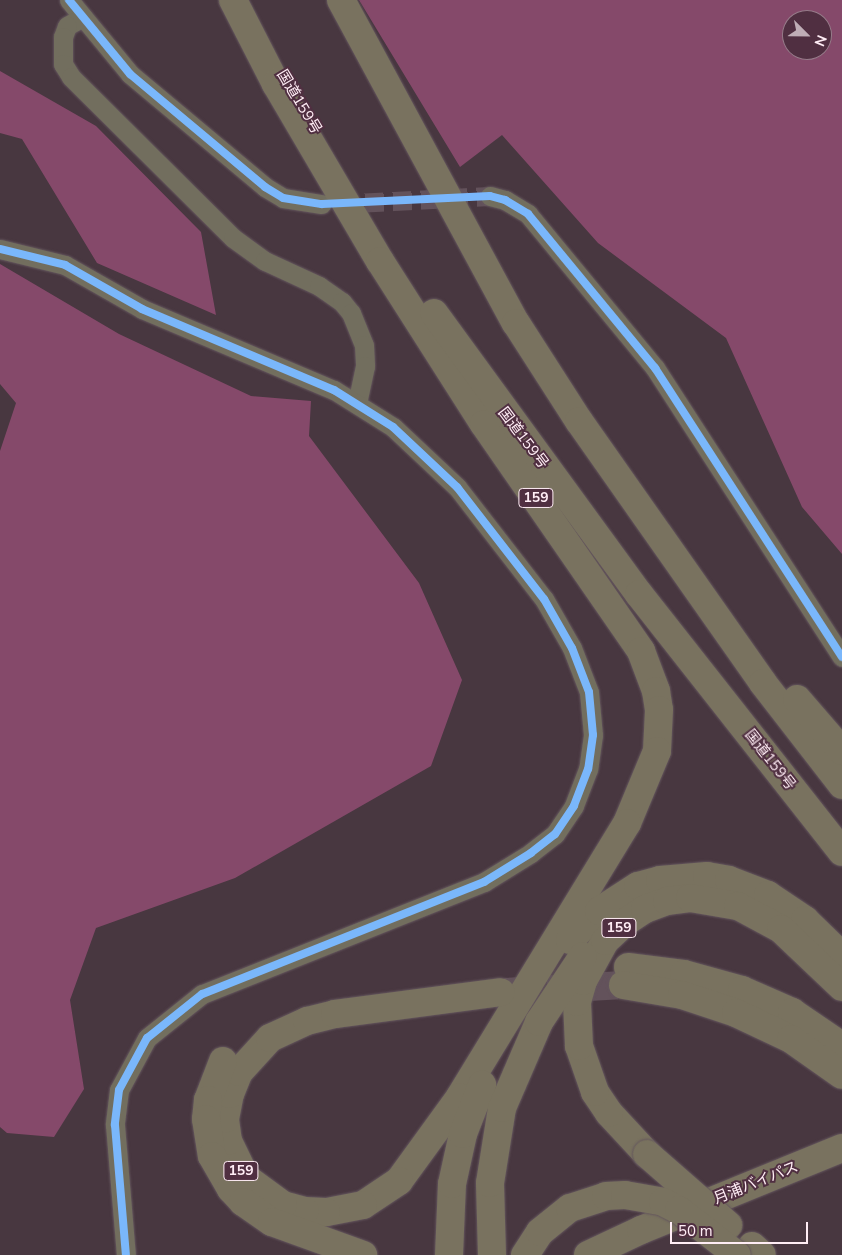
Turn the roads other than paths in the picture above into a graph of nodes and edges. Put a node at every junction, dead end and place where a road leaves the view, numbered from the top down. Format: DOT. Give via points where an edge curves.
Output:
graph roads {
  1 [pos="69,0"];
  2 [pos="233,0"];
  3 [pos="240,0"];
  4 [pos="341,0"];
  5 [pos="83,17"];
  6 [pos="490,196"];
  7 [pos="322,204"];
  8 [pos="0,249"];
  9 [pos="357,404"];
  10 [pos="645,517"];
  11 [pos="842,657"];
  12 [pos="842,751"];
  13 [pos="842,785"];
  14 [pos="842,852"];
  15 [pos="646,908"];
  16 [pos="565,946"];
  17 [pos="842,956"];
  18 [pos="842,987"];
  19 [pos="507,992"];
  20 [pos="842,1046"];
  21 [pos="842,1075"];
  22 [pos="482,1086"];
  23 [pos="842,1148"];
  24 [pos="750,1252"];
  25 [pos="361,1254"];
  26 [pos="126,1255"];
  27 [pos="449,1255"];
  28 [pos="492,1255"];
  29 [pos="525,1255"];
  30 [pos="588,1255"];
  1 -- 5 [label="street"];
  2 -- 19 [label="highway, 159" via="276,84 380,261 484,424 629,631 641,651 656,691 659,710 657,751 640,798"];
  3 -- 14 [label="highway, 国道159号 / 159" via="344,176 500,407 639,594"];
  4 -- 10 [label="highway" via="516,323"];
  5 -- 7 [label="street" via="130,74 265,188 283,198"];
  5 -- 9 [label="street" via="67,26 63,37 63,64 70,77 234,238 265,261 324,289 351,313 364,345 366,366"];
  6 -- 11 [label="street" via="505,200 528,214 656,368"];
  8 -- 9 [label="street" via="65,265 142,309 245,350"];
  9 -- 26 [label="street" via="393,427 457,487 544,599 572,648 589,692 593,735 588,769 574,806 555,834 513,866 484,882 202,994 147,1038 120,1090 114,1125"];
  10 -- 12 [label="highway"];
  10 -- 13 [label="highway" via="763,683"];
  15 -- 18 [label="highway, 159" via="690,898 738,906 781,929"];
  15 -- 24 [label="highway, 159, bridge" via="612,935 592,961 577,1002 576,1023 585,1068 609,1113 647,1154"];
  15 -- 28 [label="highway" via="623,920 587,951 539,1022 502,1108 490,1184"];
  16 -- 17 [label="highway, 159" via="599,911 638,886 660,880 707,876 768,894 804,920"];
  16 -- 19 [label="highway, 159"];
  16 -- 22 [label="highway" via="514,1026"];
  19 -- 19 [label="highway, 159" via="335,1014 295,1026 270,1038 239,1072 225,1119 228,1141 246,1178 283,1205 305,1211 344,1211 382,1194 398,1181 432,1138"];
  19 -- 22 [label="highway"];
  19 -- 25 [label="highway" via="305,1004 261,1024 223,1061 208,1100 206,1119 212,1156 231,1189 272,1222"];
  20 -- 21 [label="highway" via="792,1012 742,990 684,974 624,975 736,1013 791,1039"];
  22 -- 27 [label="highway" via="464,1134 452,1184"];
  23 -- 30 [label="highway, 月浦バイパス"];
  24 -- 29 [label="highway, bridge" via="663,1202 626,1195 606,1196 570,1208 540,1232"];
}
